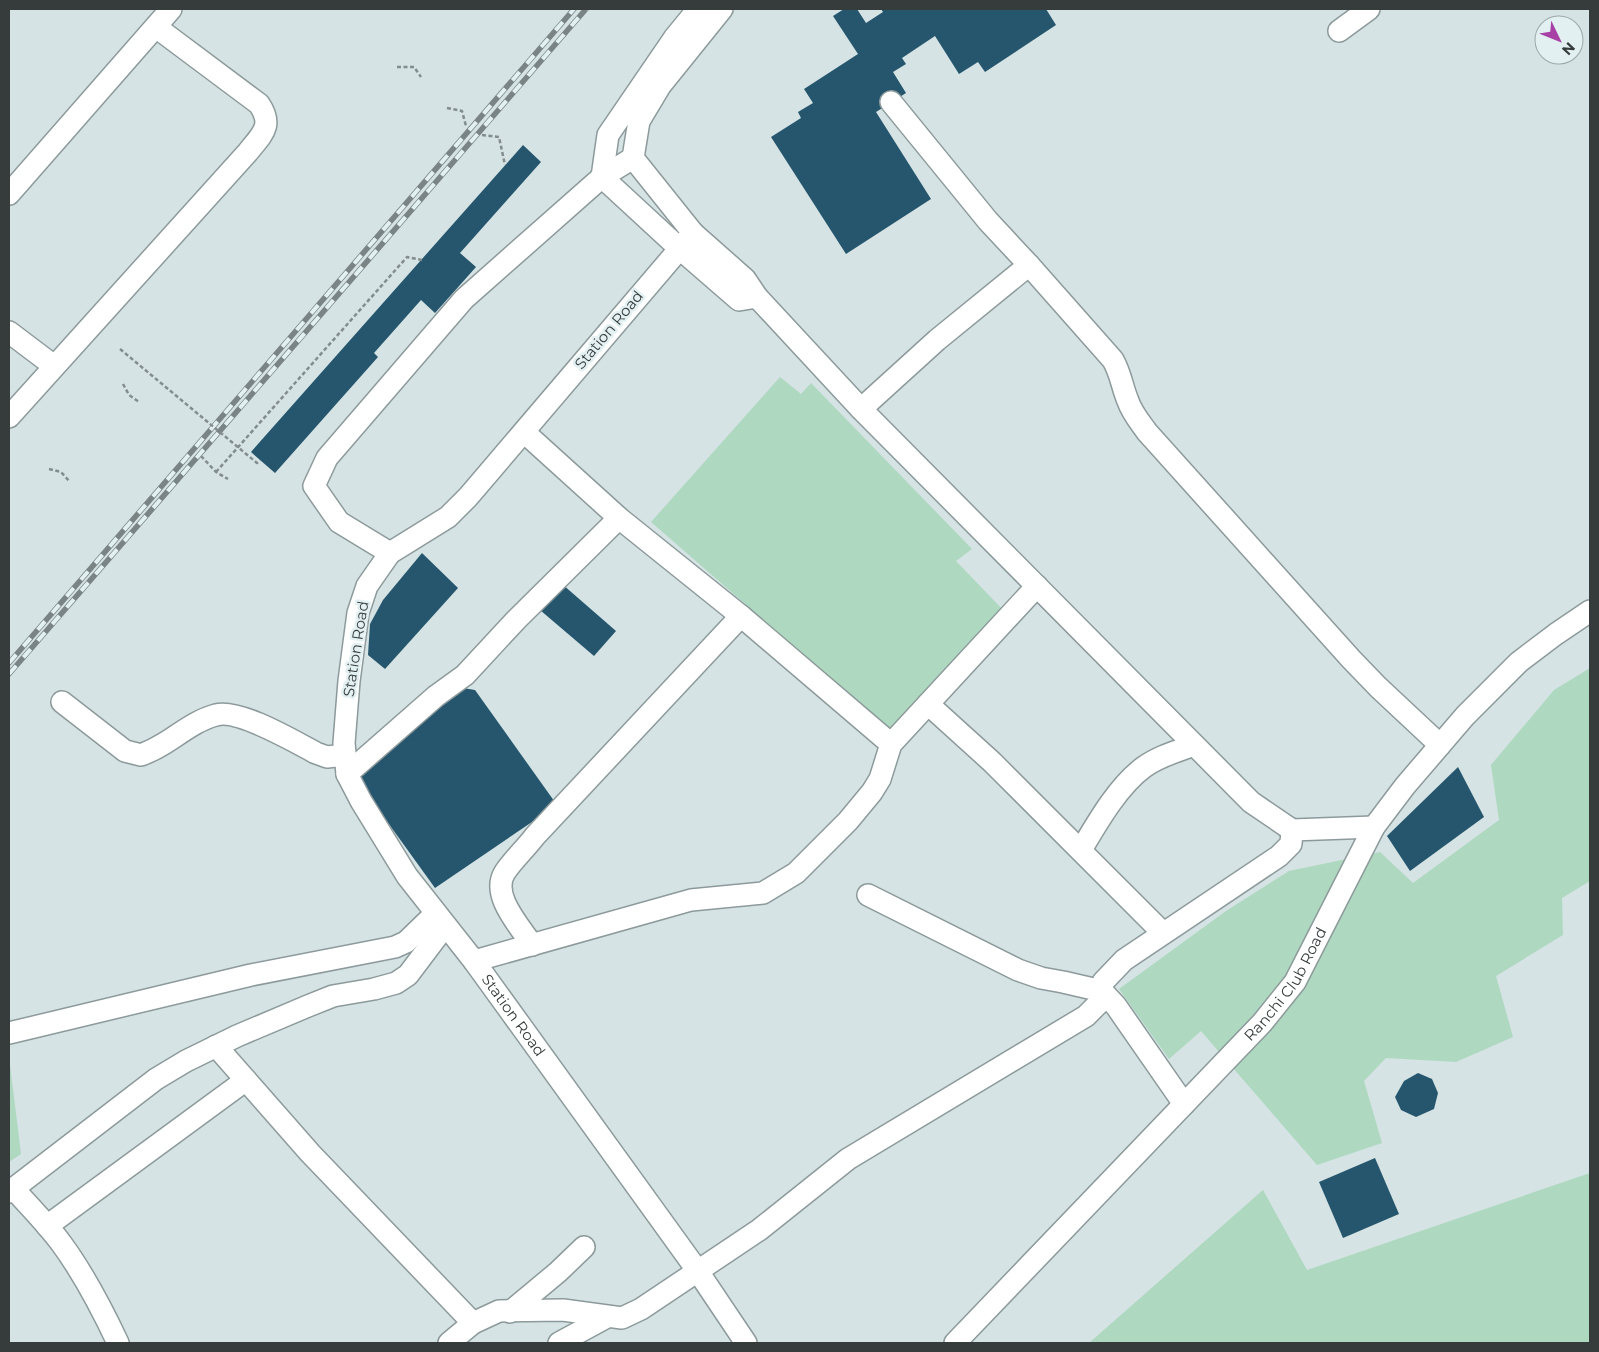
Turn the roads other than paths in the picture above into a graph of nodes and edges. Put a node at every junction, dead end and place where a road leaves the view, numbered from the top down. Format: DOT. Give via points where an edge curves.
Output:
graph roads {
  1 [pos="172,9"];
  2 [pos="698,9"];
  3 [pos="722,9"];
  4 [pos="1369,9"];
  5 [pos="156,27"];
  6 [pos="1339,31"];
  7 [pos="891,102"];
  8 [pos="633,158"];
  9 [pos="602,177"];
  10 [pos="9,194"];
  11 [pos="686,240"];
  12 [pos="1029,265"];
  13 [pos="9,332"];
  14 [pos="54,366"];
  15 [pos="860,409"];
  16 [pos="9,417"];
  17 [pos="524,432"];
  18 [pos="619,518"];
  19 [pos="390,553"];
  20 [pos="1037,586"];
  21 [pos="1590,611"];
  22 [pos="741,616"];
  23 [pos="62,702"];
  24 [pos="928,704"];
  25 [pos="891,744"];
  26 [pos="1194,745"];
  27 [pos="1440,745"];
  28 [pos="346,764"];
  29 [pos="1374,827"];
  30 [pos="1292,830"];
  31 [pos="1081,850"];
  32 [pos="868,895"];
  33 [pos="440,920"];
  34 [pos="1163,934"];
  35 [pos="532,944"];
  36 [pos="474,961"];
  37 [pos="1102,991"];
  38 [pos="9,1033"];
  39 [pos="216,1046"];
  40 [pos="246,1080"];
  41 [pos="1184,1104"];
  42 [pos="11,1190"];
  43 [pos="47,1226"];
  44 [pos="584,1247"];
  45 [pos="697,1270"];
  46 [pos="510,1312"];
  47 [pos="607,1317"];
  48 [pos="473,1323"];
  49 [pos="118,1343"];
  50 [pos="449,1343"];
  51 [pos="559,1343"];
  52 [pos="746,1343"];
  53 [pos="955,1343"];
  1 -- 5 [label="street"];
  2 -- 9 [label="street" via="608,135"];
  3 -- 8 [label="street" via="660,86 639,121"];
  4 -- 6 [label="street"];
  5 -- 10 [label="street"];
  5 -- 14 [label="street" via="260,104 266,113 266,126 248,152"];
  7 -- 12 [label="street" via="988,221"];
  8 -- 9 [label="street"];
  8 -- 11 [label="street"];
  9 -- 11 [label="street"];
  9 -- 19 [label="street" via="464,299 327,458 314,486 339,522"];
  11 -- 15 [label="street" via="739,300 758,297"];
  11 -- 17 [label="street, Station Road"];
  12 -- 15 [label="street"];
  12 -- 27 [label="street" via="1113,360 1130,408 1147,432 1351,659"];
  13 -- 14 [label="street"];
  14 -- 16 [label="street"];
  15 -- 20 [label="street"];
  17 -- 18 [label="street"];
  17 -- 19 [label="street, Station Road" via="448,517"];
  18 -- 22 [label="street"];
  18 -- 28 [label="street" via="465,675"];
  19 -- 28 [label="street, Station Road" via="367,586 358,613 344,743"];
  20 -- 24 [label="street"];
  20 -- 26 [label="street"];
  21 -- 27 [label="street, Ranchi Club Road" via="1519,662"];
  22 -- 25 [label="street"];
  22 -- 35 [label="street" via="504,874 500,886 502,899"];
  23 -- 28 [label="street" via="125,751 140,756 218,714 252,720 316,753"];
  24 -- 25 [label="street"];
  24 -- 31 [label="street"];
  25 -- 35 [label="street" via="885,767 872,792 816,855 782,883 763,893 691,900"];
  26 -- 30 [label="street" via="1251,802"];
  26 -- 31 [label="street" via="1144,767 1125,785"];
  27 -- 29 [label="street, Ranchi Club Road"];
  28 -- 33 [label="street, Station Road" via="360,801 407,876"];
  29 -- 30 [label="street"];
  29 -- 41 [label="street, Ranchi Club Road" via="1295,982 1262,1023"];
  30 -- 34 [label="street" via="1291,844 1279,856"];
  31 -- 34 [label="street"];
  32 -- 37 [label="street" via="1018,970"];
  33 -- 36 [label="street, Station Road"];
  33 -- 38 [label="street" via="395,947 251,975"];
  33 -- 39 [label="street" via="408,975 396,983 332,996"];
  34 -- 37 [label="street" via="1124,960 1103,982"];
  35 -- 36 [label="street"];
  36 -- 45 [label="street, Station Road"];
  37 -- 41 [label="street" via="1116,1006"];
  37 -- 45 [label="street" via="1100,1002 1086,1016 848,1159 759,1230"];
  39 -- 40 [label="street"];
  39 -- 42 [label="street" via="156,1079"];
  40 -- 43 [label="street"];
  40 -- 48 [label="street" via="310,1153"];
  41 -- 53 [label="street, Ranchi Club Road"];
  42 -- 43 [label="street"];
  43 -- 49 [label="street" via="86,1281"];
  44 -- 46 [label="street"];
  45 -- 47 [label="street" via="641,1309 622,1318"];
  45 -- 52 [label="street, Station Road"];
  46 -- 47 [label="street" via="563,1310"];
  46 -- 48 [label="street" via="499,1311"];
  47 -- 51 [label="street"];
  48 -- 50 [label="street"];
}
